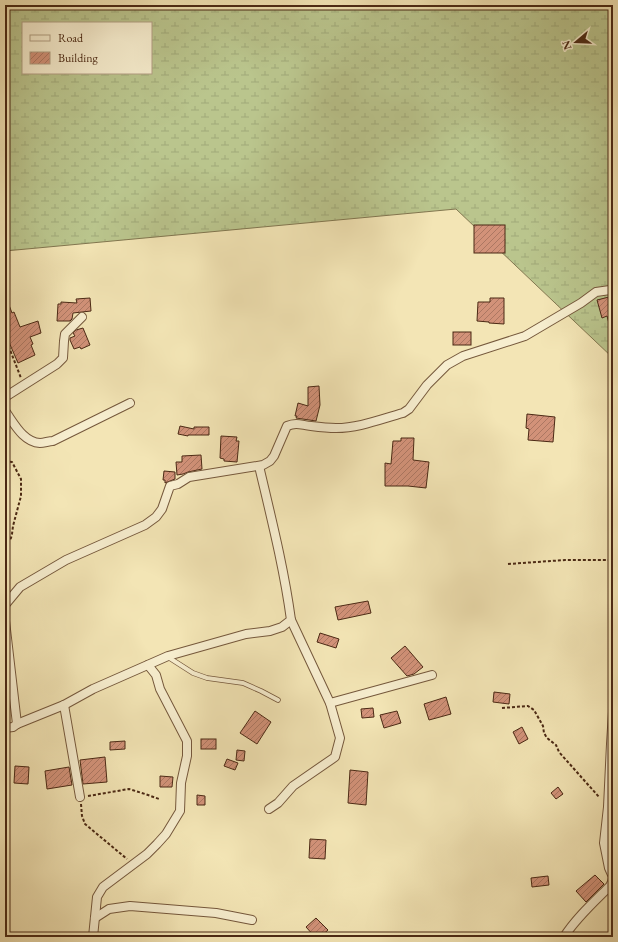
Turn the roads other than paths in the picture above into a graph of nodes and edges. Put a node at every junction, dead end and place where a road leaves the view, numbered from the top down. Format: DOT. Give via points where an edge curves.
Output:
graph roads {
  1 [pos="613,290"];
  2 [pos="82,317"];
  3 [pos="5,396"];
  4 [pos="130,403"];
  5 [pos="5,410"];
  6 [pos="259,466"];
  7 [pos="5,605"];
  8 [pos="291,620"];
  9 [pos="5,621"];
  10 [pos="168,656"];
  11 [pos="148,665"];
  12 [pos="432,675"];
  13 [pos="278,700"];
  14 [pos="330,703"];
  15 [pos="64,705"];
  16 [pos="613,712"];
  17 [pos="17,724"];
  18 [pos="5,728"];
  19 [pos="80,799"];
  20 [pos="269,809"];
  21 [pos="613,882"];
  22 [pos="95,918"];
  23 [pos="252,920"];
  24 [pos="93,937"];
  25 [pos="564,937"];
  1 -- 6 [label="street" via="596,292 525,336 463,356 447,365 403,413 354,426 287,426 274,456"];
  2 -- 3 [label="street" via="65,334 63,358"];
  4 -- 5 [label="street" via="53,441 40,443 29,440 21,433"];
  6 -- 7 [label="street" via="189,477 170,486 162,509 145,525 66,560 20,587"];
  6 -- 8 [label="street" via="287,589"];
  8 -- 10 [label="street" via="282,627 270,631 246,634"];
  8 -- 14 [label="street"];
  9 -- 17 [label="street"];
  10 -- 11 [label="street"];
  10 -- 13 [label="lane" via="193,673 207,678 243,683"];
  11 -- 15 [label="street"];
  11 -- 22 [label="street" via="156,675 160,689 187,742 180,811 166,834 147,854 103,887 97,897"];
  12 -- 14 [label="street"];
  14 -- 20 [label="street" via="340,738 335,757 293,786"];
  15 -- 17 [label="street"];
  15 -- 19 [label="street"];
  16 -- 21 [label="street" via="604,843"];
  17 -- 18 [label="street"];
  21 -- 25 [label="street"];
  22 -- 23 [label="street" via="109,909 130,906 216,913"];
  22 -- 24 [label="street"];
}
